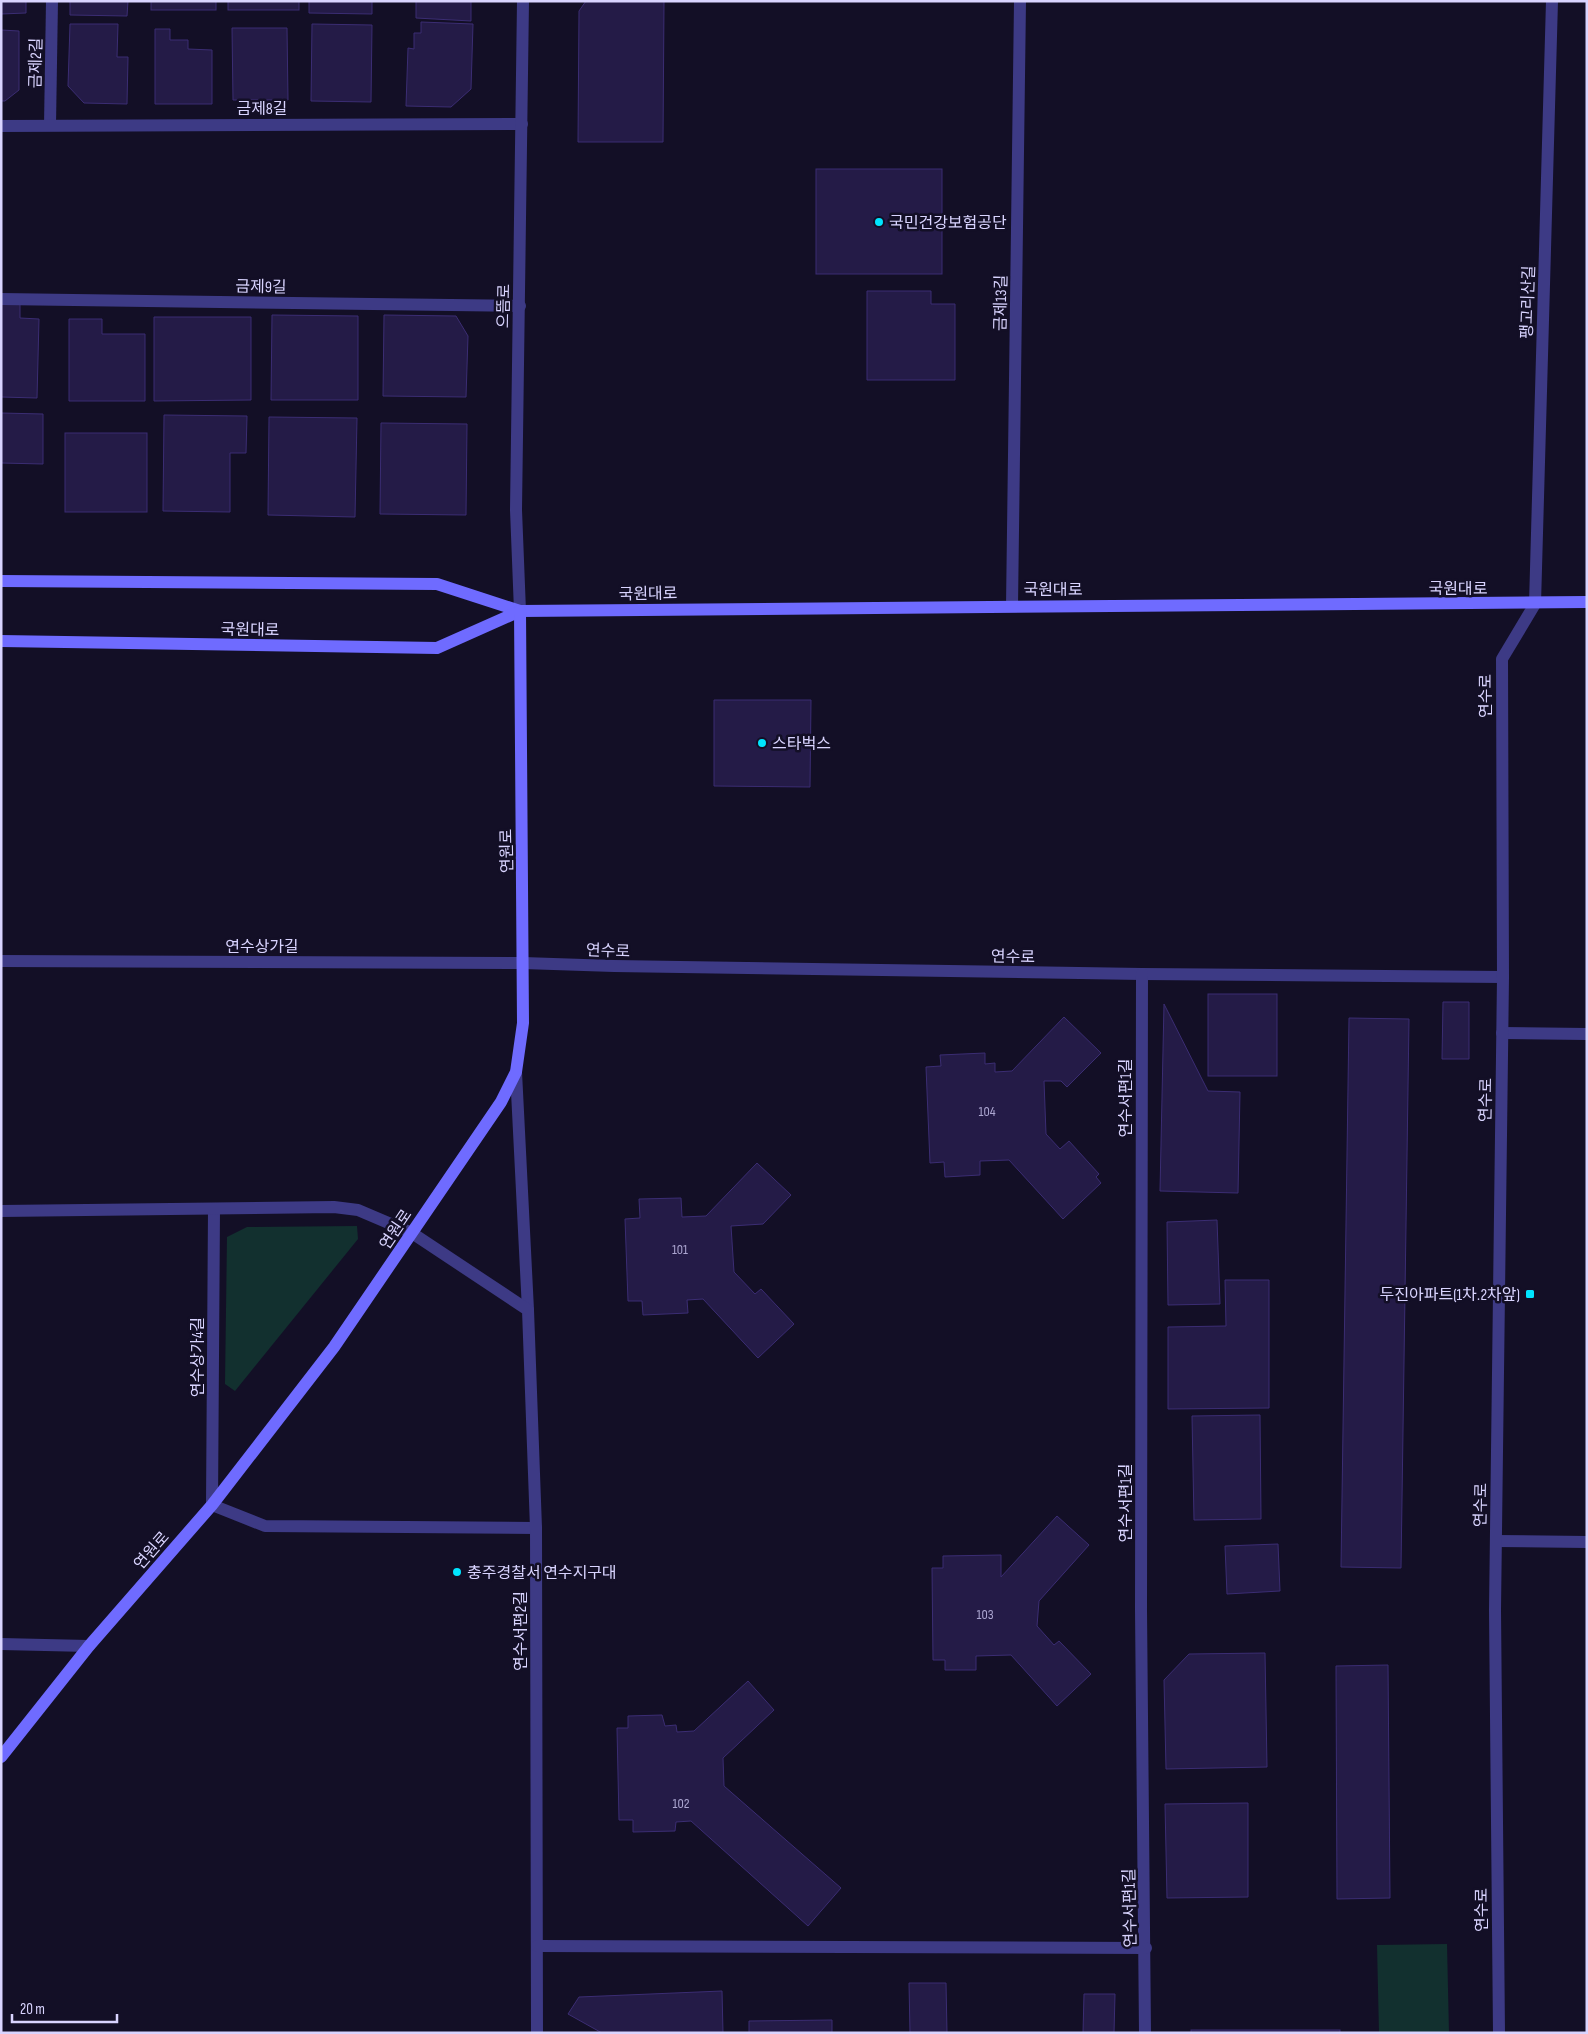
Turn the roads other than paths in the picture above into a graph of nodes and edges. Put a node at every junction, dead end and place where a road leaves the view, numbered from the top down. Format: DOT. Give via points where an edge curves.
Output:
graph roads {
  1 [pos="52,1"];
  2 [pos="523,1"];
  3 [pos="1020,1"];
  4 [pos="1552,1"];
  5 [pos="522,124"];
  6 [pos="50,125"];
  7 [pos="1,126"];
  8 [pos="1,299"];
  9 [pos="520,306"];
  10 [pos="1,581"];
  11 [pos="1587,602"];
  12 [pos="1535,604"];
  13 [pos="1012,606"];
  14 [pos="520,611"];
  15 [pos="1,641"];
  16 [pos="1,961"];
  17 [pos="523,963"];
  18 [pos="1142,974"];
  19 [pos="1503,977"];
  20 [pos="1502,1033"];
  21 [pos="1587,1034"];
  22 [pos="516,1072"];
  23 [pos="214,1209"];
  24 [pos="1,1211"];
  25 [pos="412,1233"];
  26 [pos="528,1310"];
  27 [pos="212,1504"];
  28 [pos="536,1528"];
  29 [pos="1496,1541"];
  30 [pos="1587,1542"];
  31 [pos="1,1644"];
  32 [pos="89,1646"];
  33 [pos="1,1756"];
  34 [pos="537,1946"];
  35 [pos="1146,1948"];
  36 [pos="536,2033"];
  37 [pos="1145,2033"];
  38 [pos="1498,2033"];
  1 -- 6 [label="street, 금제2길"];
  2 -- 5 [label="street, 으뜸로"];
  3 -- 13 [label="street, 금제13길"];
  4 -- 12 [label="street, 팽고리산길"];
  5 -- 6 [label="street, 금제8길"];
  5 -- 9 [label="street, 으뜸로"];
  6 -- 7 [label="street, 금제8길"];
  8 -- 9 [label="street, 금제9길"];
  9 -- 14 [label="street, 으뜸로" via="516,510"];
  10 -- 14 [label="street, 국원대로" via="437,584"];
  11 -- 12 [label="street, 국원대로"];
  12 -- 13 [label="street, 국원대로"];
  12 -- 19 [label="street, 연수로" via="1502,659"];
  13 -- 14 [label="street, 국원대로"];
  14 -- 15 [label="street, 국원대로" via="437,648"];
  14 -- 17 [label="street, 연원로"];
  16 -- 17 [label="street, 연수상가길"];
  17 -- 18 [label="street, 연수로"];
  17 -- 22 [label="street, 연원로" via="523,1023"];
  18 -- 19 [label="street, 연수로"];
  18 -- 35 [label="street, 연수서편1길" via="1141,1610"];
  19 -- 20 [label="street, 연수로"];
  20 -- 21 [label="street"];
  20 -- 29 [label="street, 연수로"];
  22 -- 25 [label="street, 연원로" via="501,1102"];
  22 -- 26 [label="street, 연수서편2길"];
  23 -- 24 [label="street"];
  23 -- 25 [label="street" via="334,1207 358,1210"];
  23 -- 27 [label="street, 연수상가4길"];
  25 -- 26 [label="street"];
  25 -- 27 [label="street, 연원로" via="334,1346"];
  26 -- 28 [label="street, 연수서편2길"];
  27 -- 28 [label="street" via="265,1526"];
  27 -- 32 [label="street, 연원로"];
  28 -- 34 [label="street, 연수서편2길"];
  29 -- 30 [label="street"];
  29 -- 38 [label="street, 연수로"];
  31 -- 32 [label="street"];
  32 -- 33 [label="street, 연원로"];
  34 -- 35 [label="street"];
  34 -- 36 [label="street, 연수서편2길"];
  35 -- 37 [label="street, 연수서편1길"];
}
